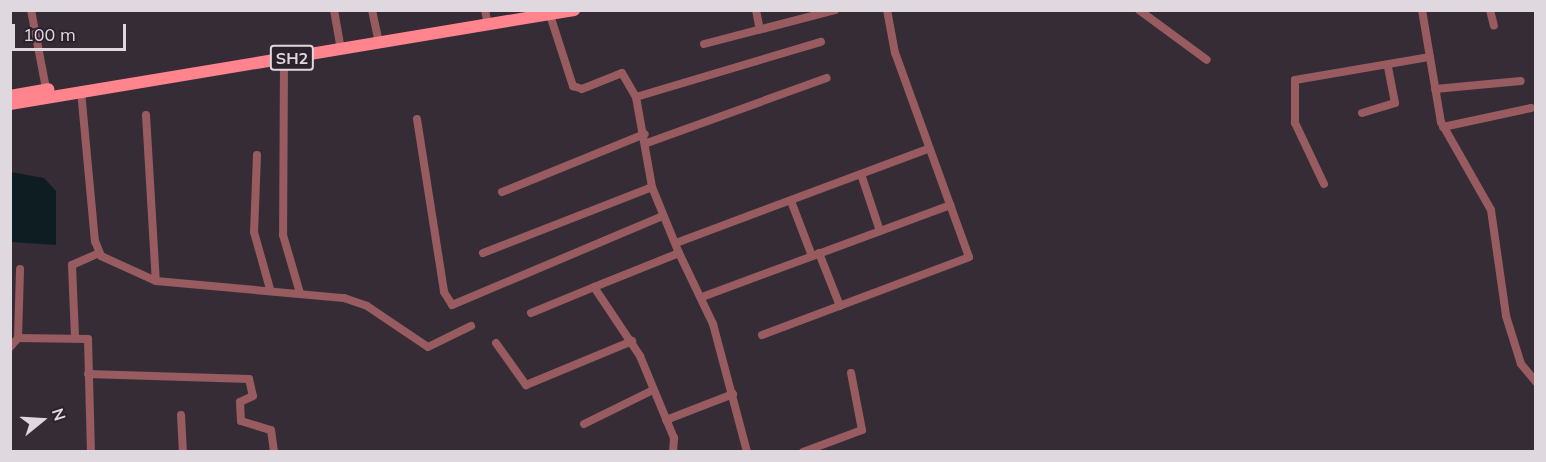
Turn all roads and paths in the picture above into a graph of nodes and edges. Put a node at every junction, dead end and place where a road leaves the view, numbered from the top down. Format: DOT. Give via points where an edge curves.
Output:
graph roads {
  1 [pos="31,10"];
  2 [pos="334,10"];
  3 [pos="372,10"];
  4 [pos="574,10"];
  5 [pos="756,10"];
  6 [pos="835,10"];
  7 [pos="887,10"];
  8 [pos="1139,10"];
  9 [pos="1422,10"];
  10 [pos="1490,10"];
  11 [pos="536,11"];
  12 [pos="486,15"];
  13 [pos="550,15"];
  14 [pos="1494,26"];
  15 [pos="760,30"];
  16 [pos="378,38"];
  17 [pos="403,38"];
  18 [pos="821,42"];
  19 [pos="340,43"];
  20 [pos="704,44"];
  21 [pos="1431,57"];
  22 [pos="284,59"];
  23 [pos="1207,60"];
  24 [pos="1388,66"];
  25 [pos="827,78"];
  26 [pos="1521,81"];
  27 [pos="46,89"];
  28 [pos="1435,89"];
  29 [pos="81,92"];
  30 [pos="10,96"];
  31 [pos="636,97"];
  32 [pos="10,105"];
  33 [pos="1531,108"];
  34 [pos="1362,113"];
  35 [pos="146,115"];
  36 [pos="417,119"];
  37 [pos="1443,127"];
  38 [pos="646,138"];
  39 [pos="927,149"];
  40 [pos="257,154"];
  41 [pos="861,174"];
  42 [pos="1324,184"];
  43 [pos="652,187"];
  44 [pos="502,192"];
  45 [pos="791,201"];
  46 [pos="951,205"];
  47 [pos="663,216"];
  48 [pos="880,231"];
  49 [pos="676,243"];
  50 [pos="99,253"];
  51 [pos="483,253"];
  52 [pos="679,253"];
  53 [pos="815,255"];
  54 [pos="20,269"];
  55 [pos="156,281"];
  56 [pos="594,287"];
  57 [pos="270,289"];
  58 [pos="300,293"];
  59 [pos="702,297"];
  60 [pos="840,306"];
  61 [pos="15,310"];
  62 [pos="531,313"];
  63 [pos="471,326"];
  64 [pos="762,335"];
  65 [pos="75,337"];
  66 [pos="18,338"];
  67 [pos="632,340"];
  68 [pos="496,343"];
  69 [pos="10,347"];
  70 [pos="851,373"];
  71 [pos="88,374"];
  72 [pos="1536,382"];
  73 [pos="653,390"];
  74 [pos="733,394"];
  75 [pos="181,415"];
  76 [pos="666,420"];
  77 [pos="585,424"];
  78 [pos="91,452"];
  79 [pos="183,452"];
  80 [pos="274,452"];
  81 [pos="673,452"];
  82 [pos="747,452"];
  83 [pos="803,452"];
  1 -- 27 [label="street"];
  2 -- 19 [label="street"];
  3 -- 16 [label="street"];
  4 -- 13 [label="main road, SH2"];
  5 -- 15 [label="street"];
  6 -- 15 [label="street"];
  7 -- 39 [label="street" via="895,53"];
  8 -- 23 [label="street"];
  9 -- 21 [label="street"];
  10 -- 14 [label="street"];
  11 -- 12 [label="main road, SH2"];
  12 -- 17 [label="main road, SH2"];
  13 -- 17 [label="main road, SH2"];
  13 -- 31 [label="street" via="573,86 582,89 622,73"];
  15 -- 20 [label="street"];
  16 -- 17 [label="main road, SH2"];
  16 -- 19 [label="main road, SH2"];
  17 -- 22 [label="main road, SH2"];
  18 -- 31 [label="street"];
  19 -- 27 [label="main road, SH2"];
  21 -- 24 [label="street"];
  21 -- 28 [label="street"];
  22 -- 29 [label="main road, SH2"];
  22 -- 58 [label="street" via="283,235"];
  24 -- 34 [label="street" via="1395,103"];
  24 -- 42 [label="street" via="1323,79 1299,77 1292,84 1295,123"];
  25 -- 38 [label="street"];
  26 -- 28 [label="street"];
  27 -- 30 [label="main road, SH2"];
  28 -- 37 [label="street"];
  29 -- 32 [label="main road, SH2"];
  29 -- 50 [label="street"];
  31 -- 38 [label="street"];
  33 -- 37 [label="street"];
  35 -- 55 [label="street"];
  36 -- 47 [label="street" via="444,292 452,304"];
  37 -- 72 [label="street" via="1491,210 1506,316 1521,364"];
  38 -- 43 [label="street"];
  38 -- 44 [label="street"];
  39 -- 41 [label="street"];
  39 -- 46 [label="street"];
  40 -- 57 [label="street" via="255,232"];
  41 -- 45 [label="street"];
  41 -- 48 [label="street"];
  43 -- 47 [label="street"];
  43 -- 51 [label="street"];
  45 -- 49 [label="street"];
  45 -- 53 [label="street"];
  46 -- 48 [label="street"];
  46 -- 60 [label="street" via="969,253 966,260"];
  47 -- 49 [label="street"];
  48 -- 53 [label="street"];
  49 -- 52 [label="street"];
  50 -- 55 [label="street"];
  50 -- 65 [label="street" via="72,265"];
  52 -- 56 [label="street"];
  52 -- 59 [label="street"];
  53 -- 59 [label="street"];
  53 -- 60 [label="street"];
  54 -- 61 [label="street"];
  55 -- 57 [label="street"];
  56 -- 62 [label="street"];
  56 -- 67 [label="street"];
  57 -- 58 [label="street"];
  58 -- 63 [label="street" via="367,306 428,347"];
  59 -- 74 [label="street"];
  60 -- 64 [label="street"];
  61 -- 66 [label="street"];
  65 -- 66 [label="street"];
  65 -- 71 [label="street" via="89,341"];
  66 -- 69 [label="street"];
  67 -- 68 [label="street" via="526,384"];
  67 -- 73 [label="street"];
  70 -- 83 [label="street" via="862,430"];
  71 -- 78 [label="street"];
  71 -- 80 [label="street" via="249,379 254,396 240,402 241,421 271,430"];
  73 -- 76 [label="street"];
  73 -- 77 [label="street"];
  74 -- 76 [label="street"];
  74 -- 82 [label="street"];
  75 -- 79 [label="street"];
  76 -- 81 [label="street"];
}
